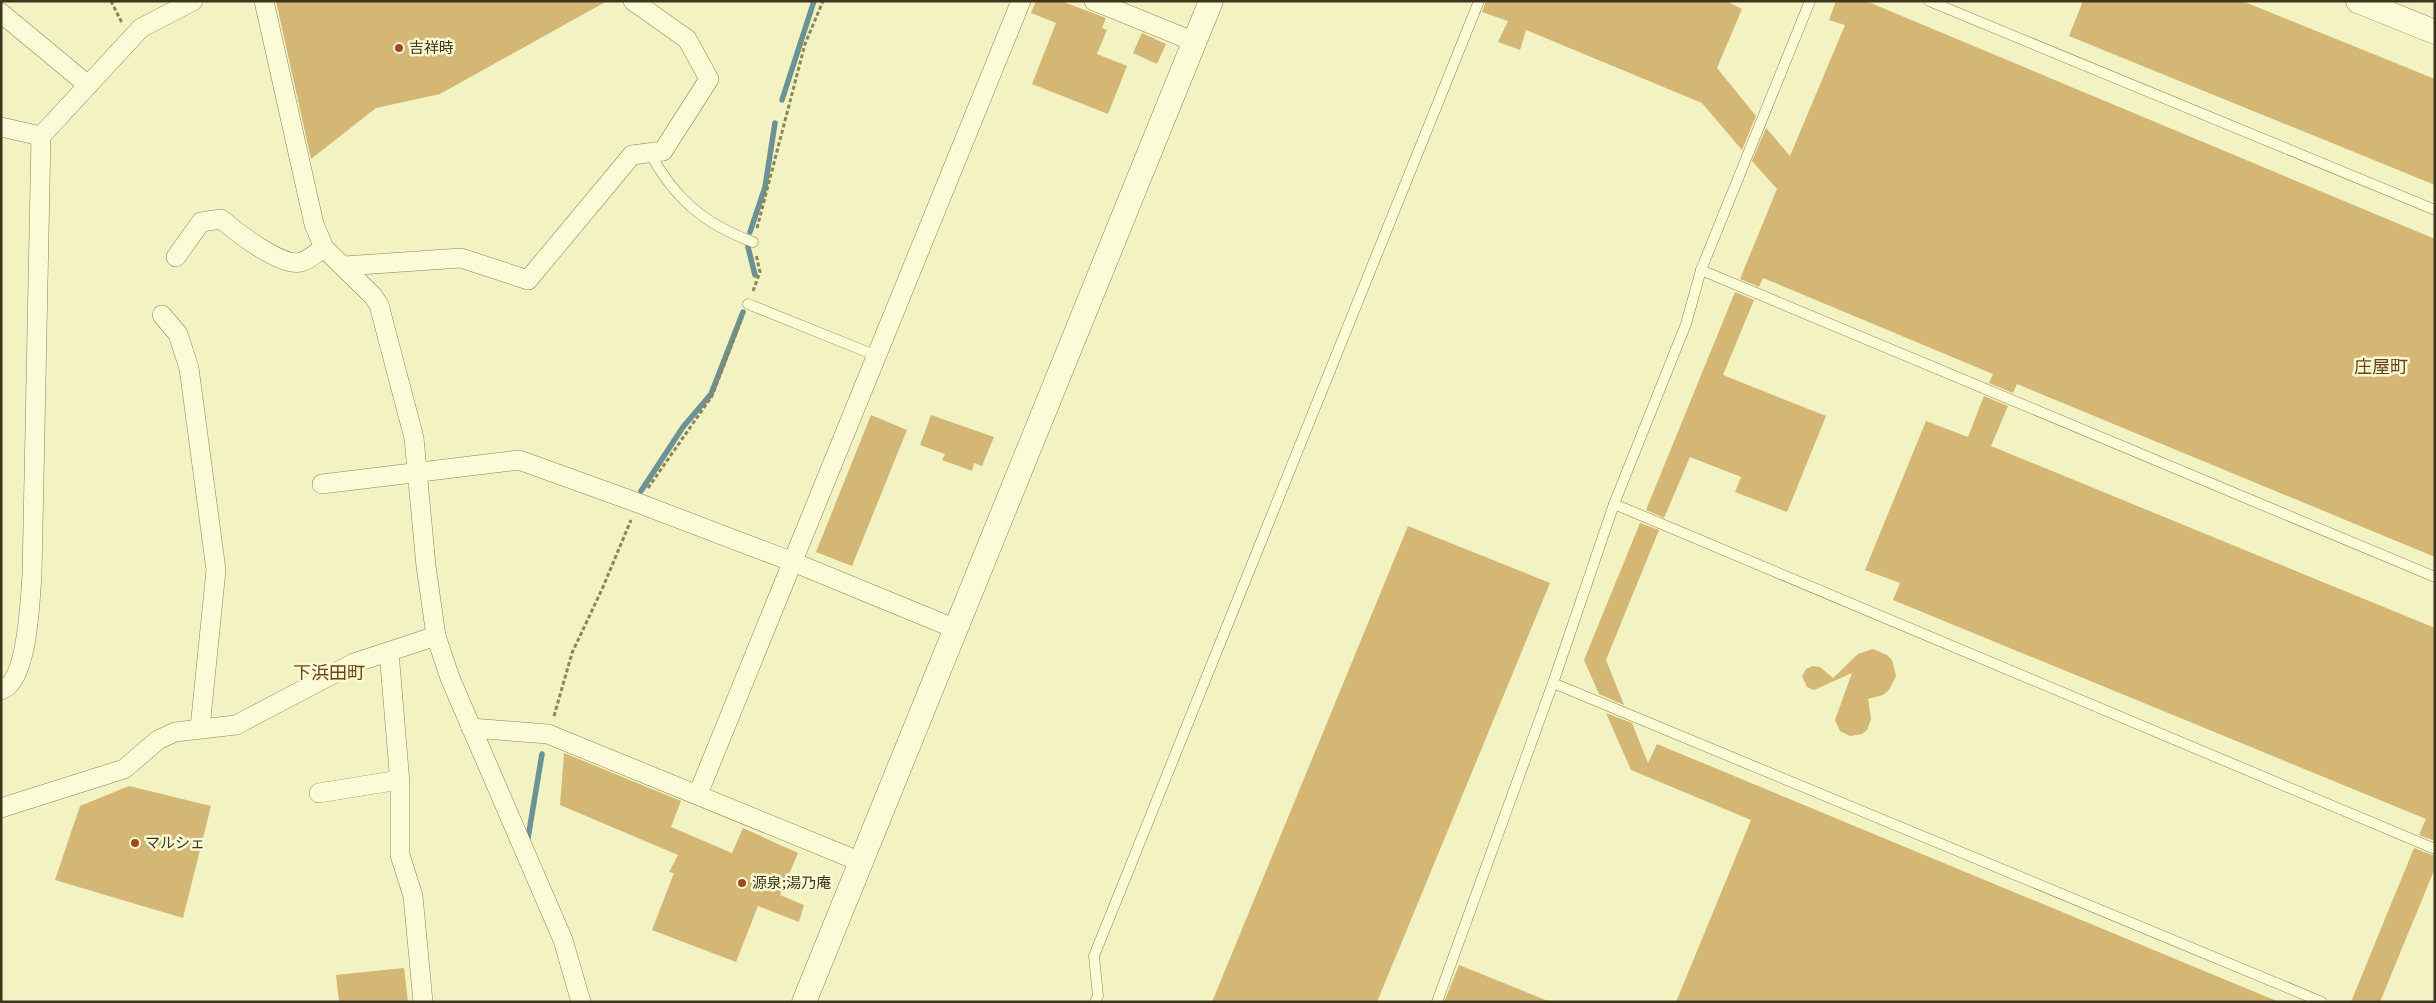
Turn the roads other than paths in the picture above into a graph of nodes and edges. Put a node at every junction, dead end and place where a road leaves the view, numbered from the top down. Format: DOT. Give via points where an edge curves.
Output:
graph roads {
  1 [pos="193,1"];
  2 [pos="264,1"];
  3 [pos="633,1"];
  4 [pos="1021,1"];
  5 [pos="1094,1"];
  6 [pos="1211,1"];
  7 [pos="1479,1"];
  8 [pos="1810,1"];
  9 [pos="1929,1"];
  10 [pos="2358,1"];
  11 [pos="1,13"];
  12 [pos="2435,32"];
  13 [pos="1195,42"];
  14 [pos="88,85"];
  15 [pos="1,127"];
  16 [pos="40,136"];
  17 [pos="650,153"];
  18 [pos="2435,210"];
  19 [pos="753,242"];
  20 [pos="324,248"];
  21 [pos="176,257"];
  22 [pos="344,266"];
  23 [pos="1701,270"];
  24 [pos="748,304"];
  25 [pos="162,315"];
  26 [pos="877,356"];
  27 [pos="419,474"];
  28 [pos="322,484"];
  29 [pos="1614,504"];
  30 [pos="793,562"];
  31 [pos="2435,577"];
  32 [pos="956,629"];
  33 [pos="436,636"];
  34 [pos="389,652"];
  35 [pos="1553,683"];
  36 [pos="1,690"];
  37 [pos="200,728"];
  38 [pos="471,728"];
  39 [pos="399,780"];
  40 [pos="319,793"];
  41 [pos="698,794"];
  42 [pos="1,808"];
  43 [pos="2435,849"];
  44 [pos="861,862"];
  45 [pos="423,1002"];
  46 [pos="581,1002"];
  47 [pos="804,1002"];
  48 [pos="1095,1002"];
  49 [pos="1437,1002"];
  50 [pos="2322,1002"];
  1 -- 14 [label="street" via="141,28"];
  2 -- 20 [label="street" via="314,224"];
  3 -- 17 [label="street" via="686,39 709,80 663,151"];
  4 -- 26 [label="street"];
  5 -- 13 [label="street"];
  6 -- 13 [label="street"];
  7 -- 48 [label="lane" via="1094,956 1098,996"];
  8 -- 23 [label="lane"];
  9 -- 18 [label="lane"];
  10 -- 12 [label="street"];
  11 -- 14 [label="street"];
  13 -- 32 [label="street"];
  14 -- 16 [label="street"];
  15 -- 16 [label="street"];
  16 -- 36 [label="street" via="32,575 29,616 18,674 8,688"];
  17 -- 19 [label="lane" via="662,176 686,205 736,236"];
  17 -- 22 [label="street" via="632,155 528,280 462,258"];
  20 -- 21 [label="street" via="301,263 286,262 239,235 221,219 201,222"];
  20 -- 22 [label="street"];
  22 -- 27 [label="street" via="379,305 414,438"];
  23 -- 29 [label="lane" via="1686,324"];
  23 -- 31 [label="lane"];
  24 -- 26 [label="lane"];
  25 -- 37 [label="street" via="178,334 189,368 216,570"];
  26 -- 30 [label="street"];
  27 -- 28 [label="street"];
  27 -- 30 [label="street" via="518,460"];
  27 -- 33 [label="street" via="426,566"];
  29 -- 35 [label="lane"];
  29 -- 43 [label="lane"];
  30 -- 32 [label="street"];
  30 -- 41 [label="street"];
  32 -- 44 [label="street"];
  33 -- 34 [label="street"];
  33 -- 38 [label="street"];
  34 -- 37 [label="street" via="354,663 236,725"];
  34 -- 39 [label="street"];
  35 -- 49 [label="lane"];
  35 -- 50 [label="lane"];
  37 -- 42 [label="street" via="175,732 158,740 124,768"];
  38 -- 41 [label="street" via="548,734"];
  38 -- 46 [label="street" via="563,940"];
  39 -- 40 [label="street"];
  39 -- 45 [label="street" via="400,855 413,896"];
  41 -- 44 [label="street"];
  44 -- 47 [label="street"];
}
